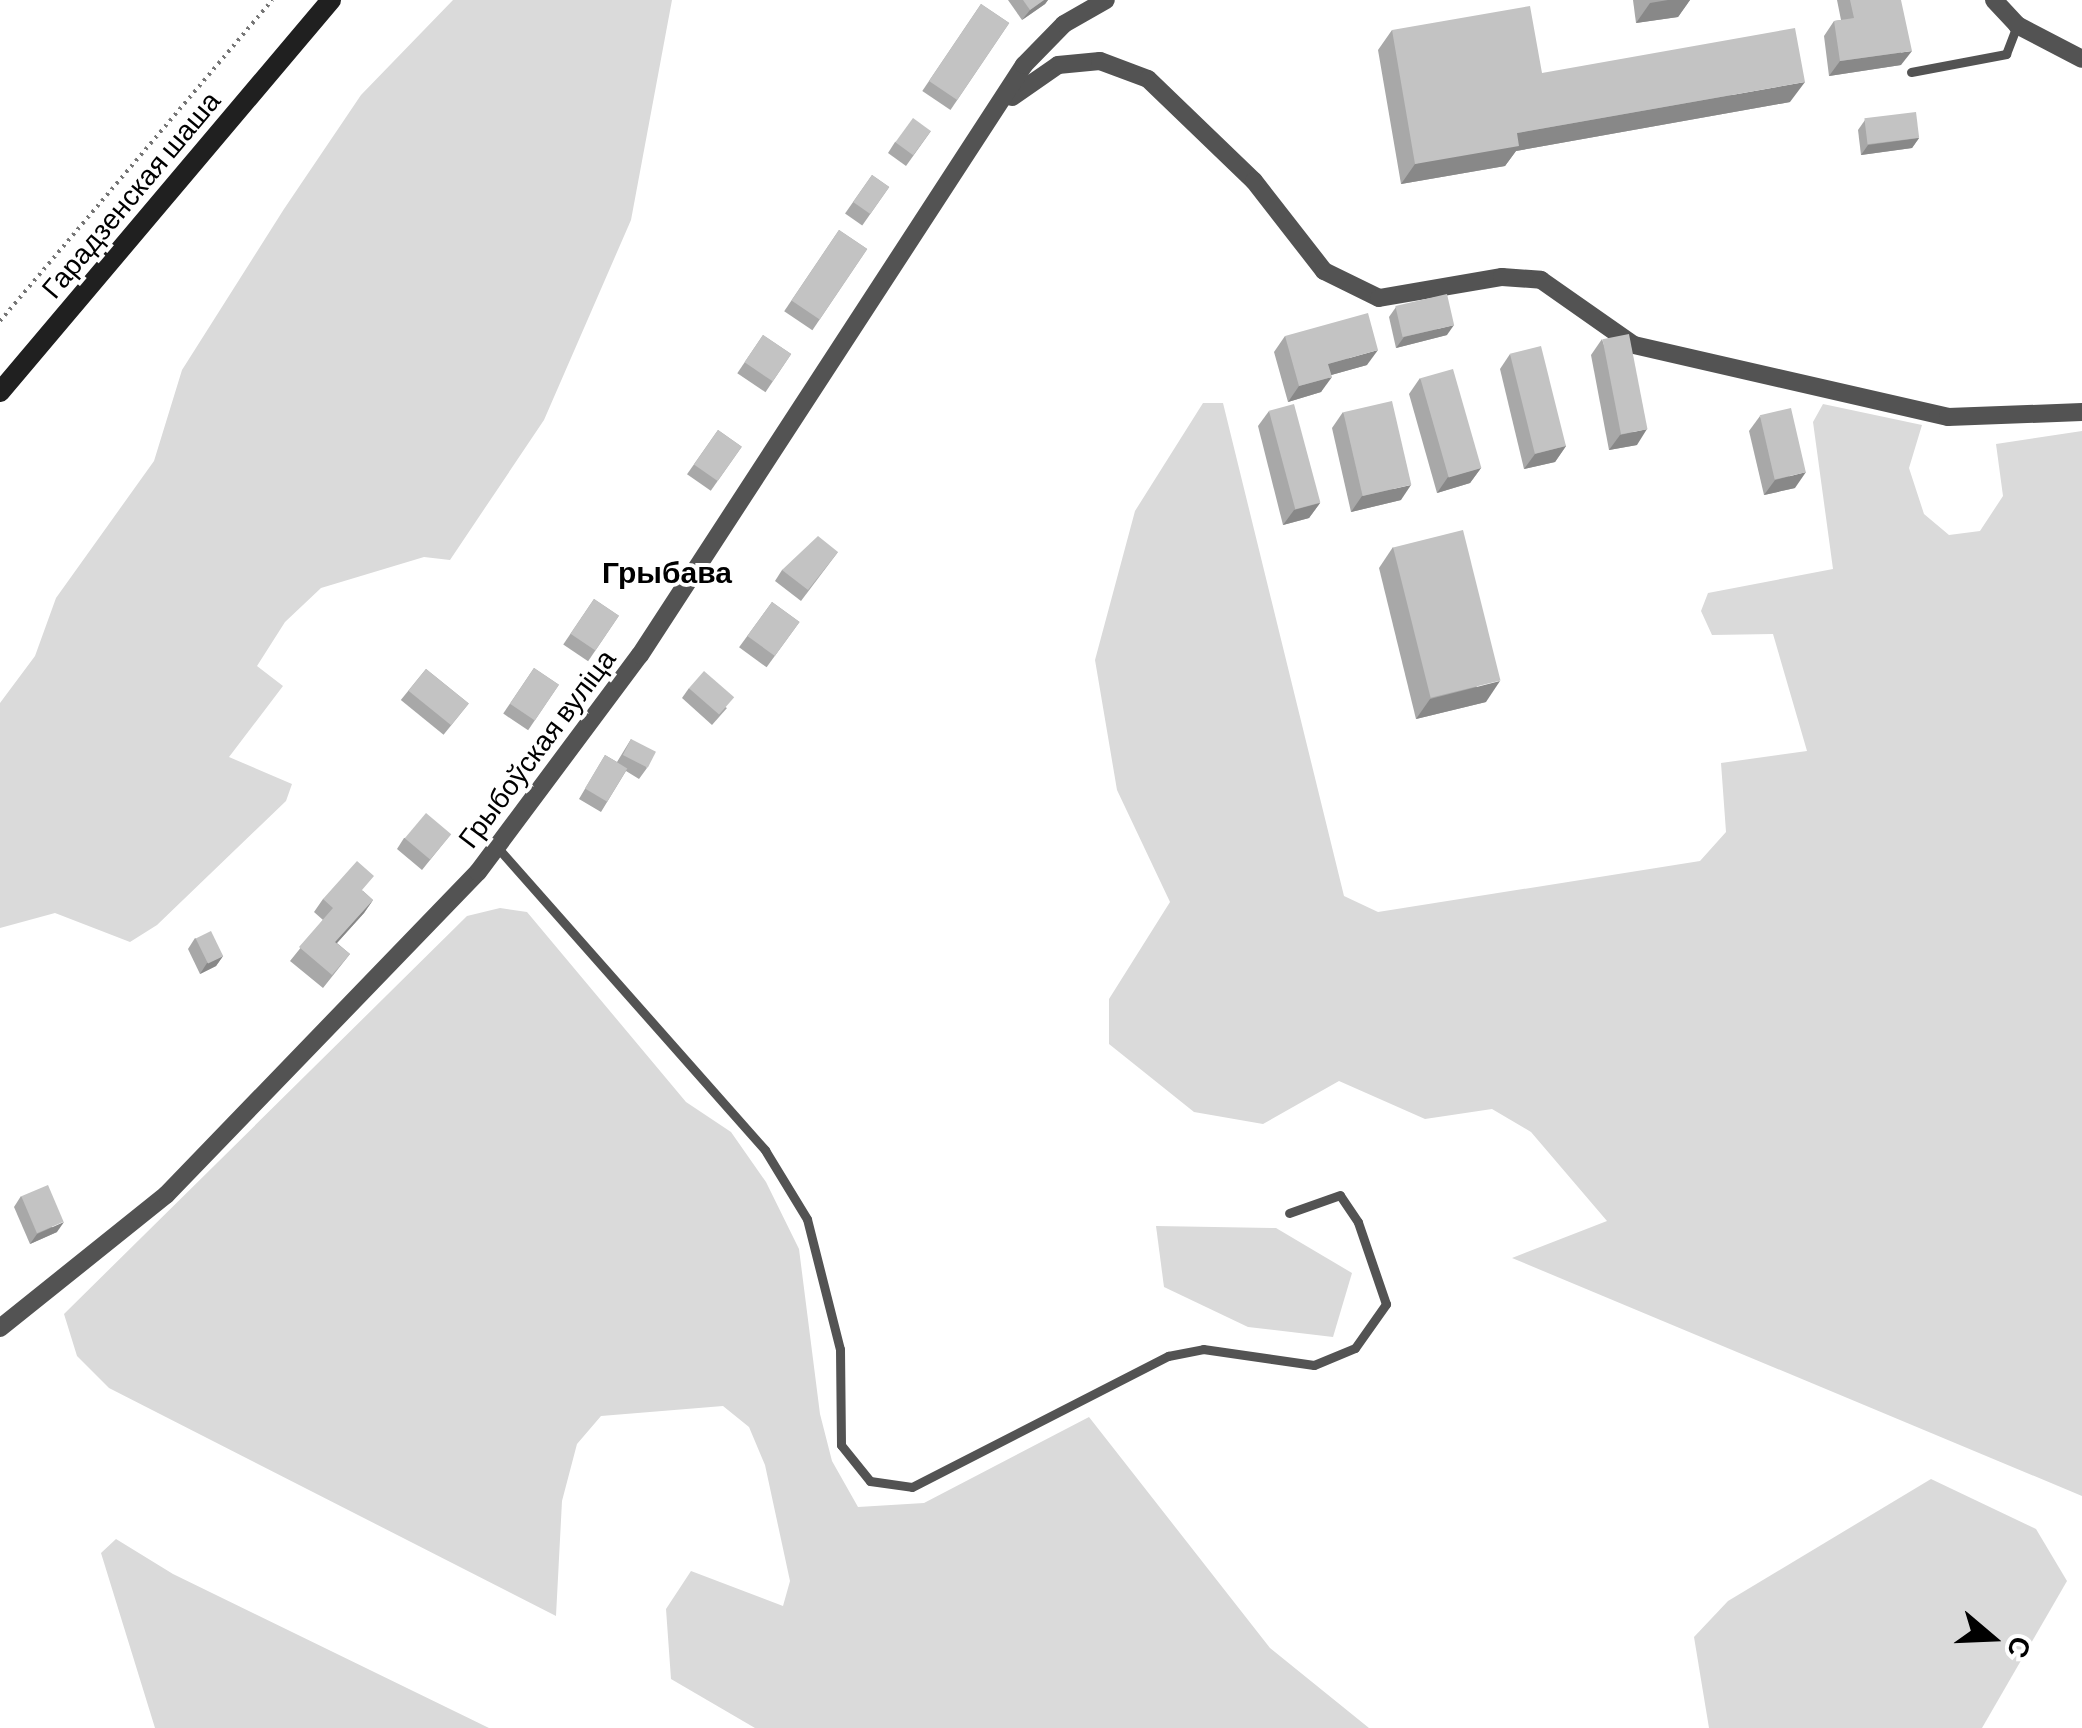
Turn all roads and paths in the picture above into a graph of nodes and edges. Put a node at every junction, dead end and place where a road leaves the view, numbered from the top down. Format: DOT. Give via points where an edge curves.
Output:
graph roads {
  1 [pos="272,0"];
  2 [pos="331,0"];
  3 [pos="1106,0"];
  4 [pos="1994,0"];
  5 [pos="2017,25"];
  6 [pos="2082,58"];
  7 [pos="1911,72"];
  8 [pos="1003,104"];
  9 [pos="0,321"];
  10 [pos="0,392"];
  11 [pos="2082,412"];
  12 [pos="497,847"];
  13 [pos="1289,1213"];
  14 [pos="0,1328"];
  1 -- 9 [label="path"];
  2 -- 10 [label="main road, Гарадзенская шаша"];
  3 -- 8 [label="street, Грыбоўская вуліца" via="1064,24"];
  4 -- 5 [label="street"];
  5 -- 6 [label="street"];
  5 -- 7 [label="lane" via="2006,54"];
  8 -- 11 [label="street" via="1058,65 1100,61 1148,79 1254,181 1324,271 1379,298 1502,277 1541,280 1634,345 1948,418"];
  8 -- 12 [label="street, Грыбоўская вуліца" via="640,655"];
  12 -- 13 [label="lane" via="765,1150 807,1219 840,1349 842,1446 870,1481 912,1487 1168,1356 1203,1349 1314,1365 1354,1348 1386,1304 1358,1222 1340,1195"];
  12 -- 14 [label="street, Грыбоўская вуліца" via="166,1196"];
}
